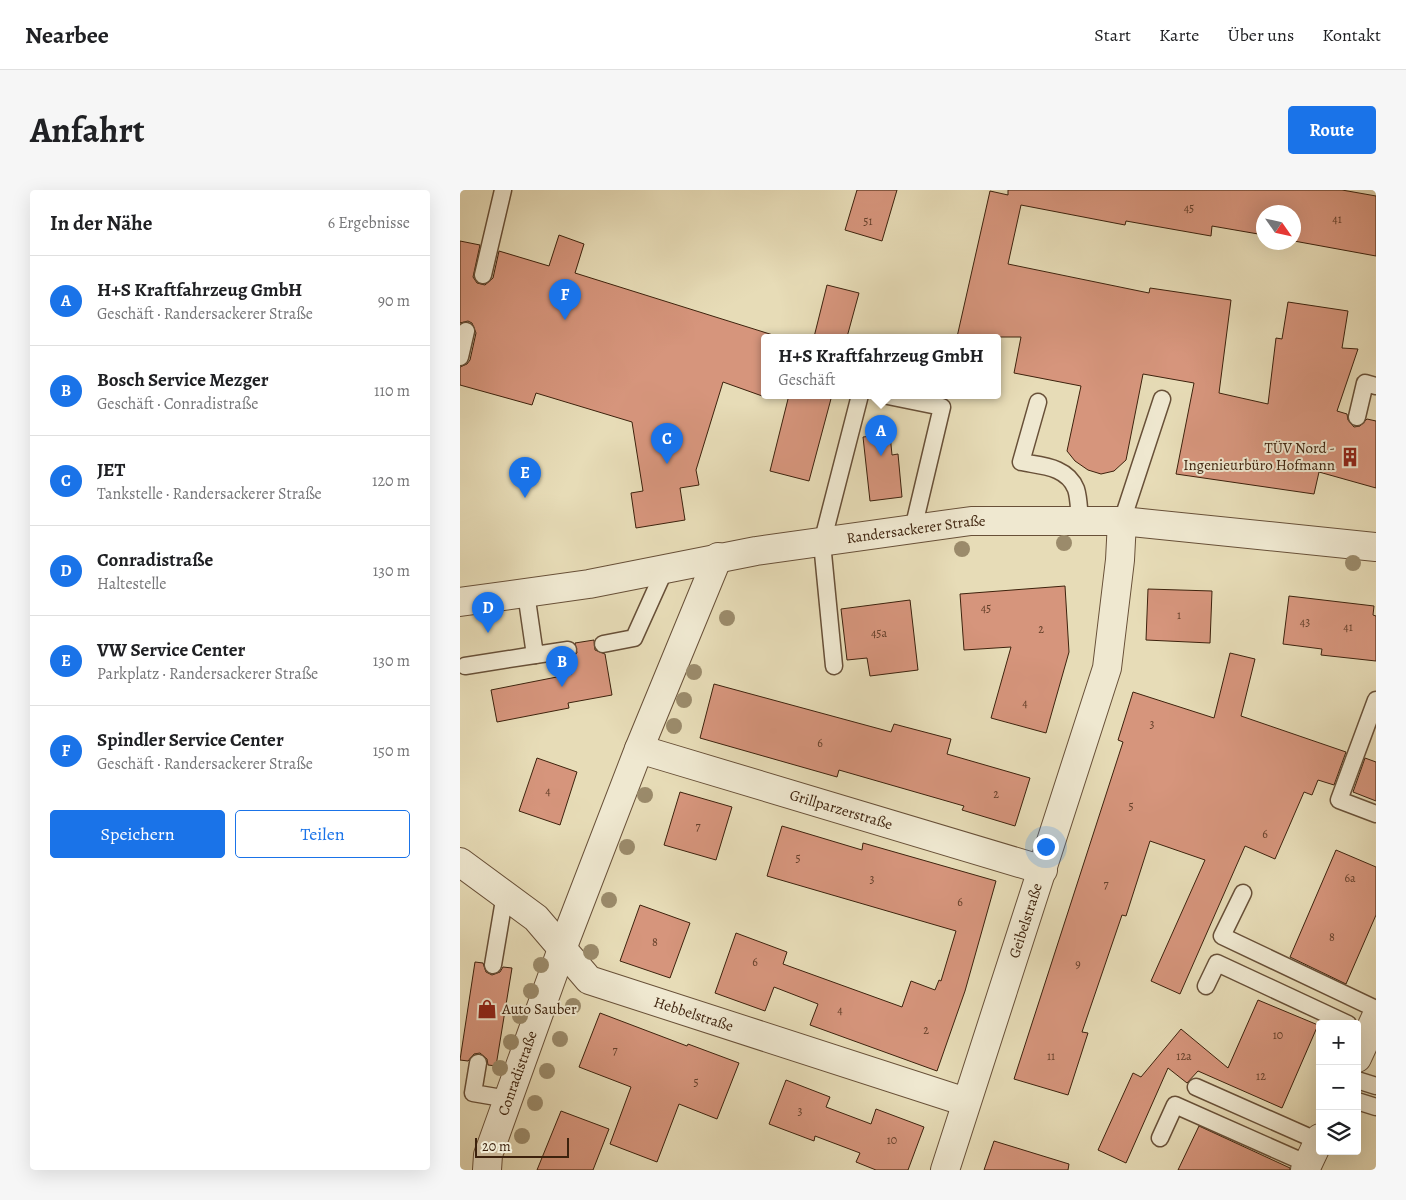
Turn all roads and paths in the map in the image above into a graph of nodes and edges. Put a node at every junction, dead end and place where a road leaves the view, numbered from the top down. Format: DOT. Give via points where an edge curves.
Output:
graph roads {
  1 [pos="502,190"];
  2 [pos="482,275"];
  3 [pos="466,331"];
  4 [pos="460,357"];
  5 [pos="1376,386"];
  6 [pos="859,399"];
  7 [pos="903,399"];
  8 [pos="1162,399"];
  9 [pos="1038,402"];
  10 [pos="1357,416"];
  11 [pos="1122,520"];
  12 [pos="1080,521"];
  13 [pos="913,529"];
  14 [pos="822,543"];
  15 [pos="1376,548"];
  16 [pos="718,557"];
  17 [pos="666,568"];
  18 [pos="526,593"];
  19 [pos="460,602"];
  20 [pos="603,644"];
  21 [pos="568,650"];
  22 [pos="535,655"];
  23 [pos="465,666"];
  24 [pos="834,666"];
  25 [pos="1376,700"];
  26 [pos="640,749"];
  27 [pos="1376,814"];
  28 [pos="460,862"];
  29 [pos="1044,870"];
  30 [pos="1243,892"];
  31 [pos="505,894"];
  32 [pos="562,949"];
  33 [pos="493,965"];
  34 [pos="1206,986"];
  35 [pos="1365,1022"];
  36 [pos="1361,1040"];
  37 [pos="478,1063"];
  38 [pos="1361,1081"];
  39 [pos="1376,1086"];
  40 [pos="1196,1087"];
  41 [pos="508,1100"];
  42 [pos="966,1102"];
  43 [pos="1361,1102"];
  44 [pos="1376,1107"];
  45 [pos="1160,1138"];
  46 [pos="1313,1153"];
  47 [pos="488,1170"];
  48 [pos="945,1170"];
  1 -- 2 [label="lane"];
  3 -- 4 [label="lane"];
  5 -- 10 [label="lane" via="1365,384"];
  6 -- 14 [label="lane"];
  7 -- 13 [label="lane" via="942,407"];
  8 -- 11 [label="lane"];
  9 -- 12 [label="lane" via="1021,462 1054,468 1065,475 1076,489"];
  11 -- 12 [label="street, Randersackerer Straße"];
  11 -- 15 [label="street, Randersackerer Straße"];
  11 -- 29 [label="street, Geibelstraße" via="1106,668"];
  12 -- 13 [label="street, Randersackerer Straße" via="971,520"];
  13 -- 14 [label="street, Randersackerer Straße"];
  14 -- 16 [label="street, Randersackerer Straße"];
  14 -- 24 [label="lane"];
  16 -- 17 [label="street, Randersackerer Straße"];
  16 -- 26 [label="street, Conradistraße"];
  17 -- 18 [label="street, Randersackerer Straße"];
  17 -- 20 [label="lane" via="634,638"];
  18 -- 19 [label="street, Randersackerer Straße"];
  18 -- 22 [label="lane"];
  21 -- 22 [label="lane"];
  22 -- 23 [label="lane"];
  25 -- 27 [label="lane" via="1339,800"];
  26 -- 29 [label="street, Grillparzerstraße"];
  26 -- 32 [label="street, Conradistraße"];
  28 -- 31 [label="street, Hebbelstraße"];
  29 -- 42 [label="street, Geibelstraße"];
  30 -- 35 [label="lane" via="1222,936"];
  31 -- 32 [label="street, Hebbelstraße" via="536,918"];
  31 -- 33 [label="lane"];
  32 -- 41 [label="street, Conradistraße"];
  32 -- 42 [label="street, Hebbelstraße" via="589,980"];
  34 -- 35 [label="lane" via="1217,963"];
  35 -- 36 [label="street"];
  37 -- 41 [label="lane" via="473,1094"];
  38 -- 39 [label="lane"];
  40 -- 46 [label="lane"];
  41 -- 47 [label="street, Conradistraße" via="488,1155"];
  42 -- 48 [label="street, Geibelstraße"];
  43 -- 44 [label="lane"];
  45 -- 46 [label="lane" via="1175,1105"];
}
